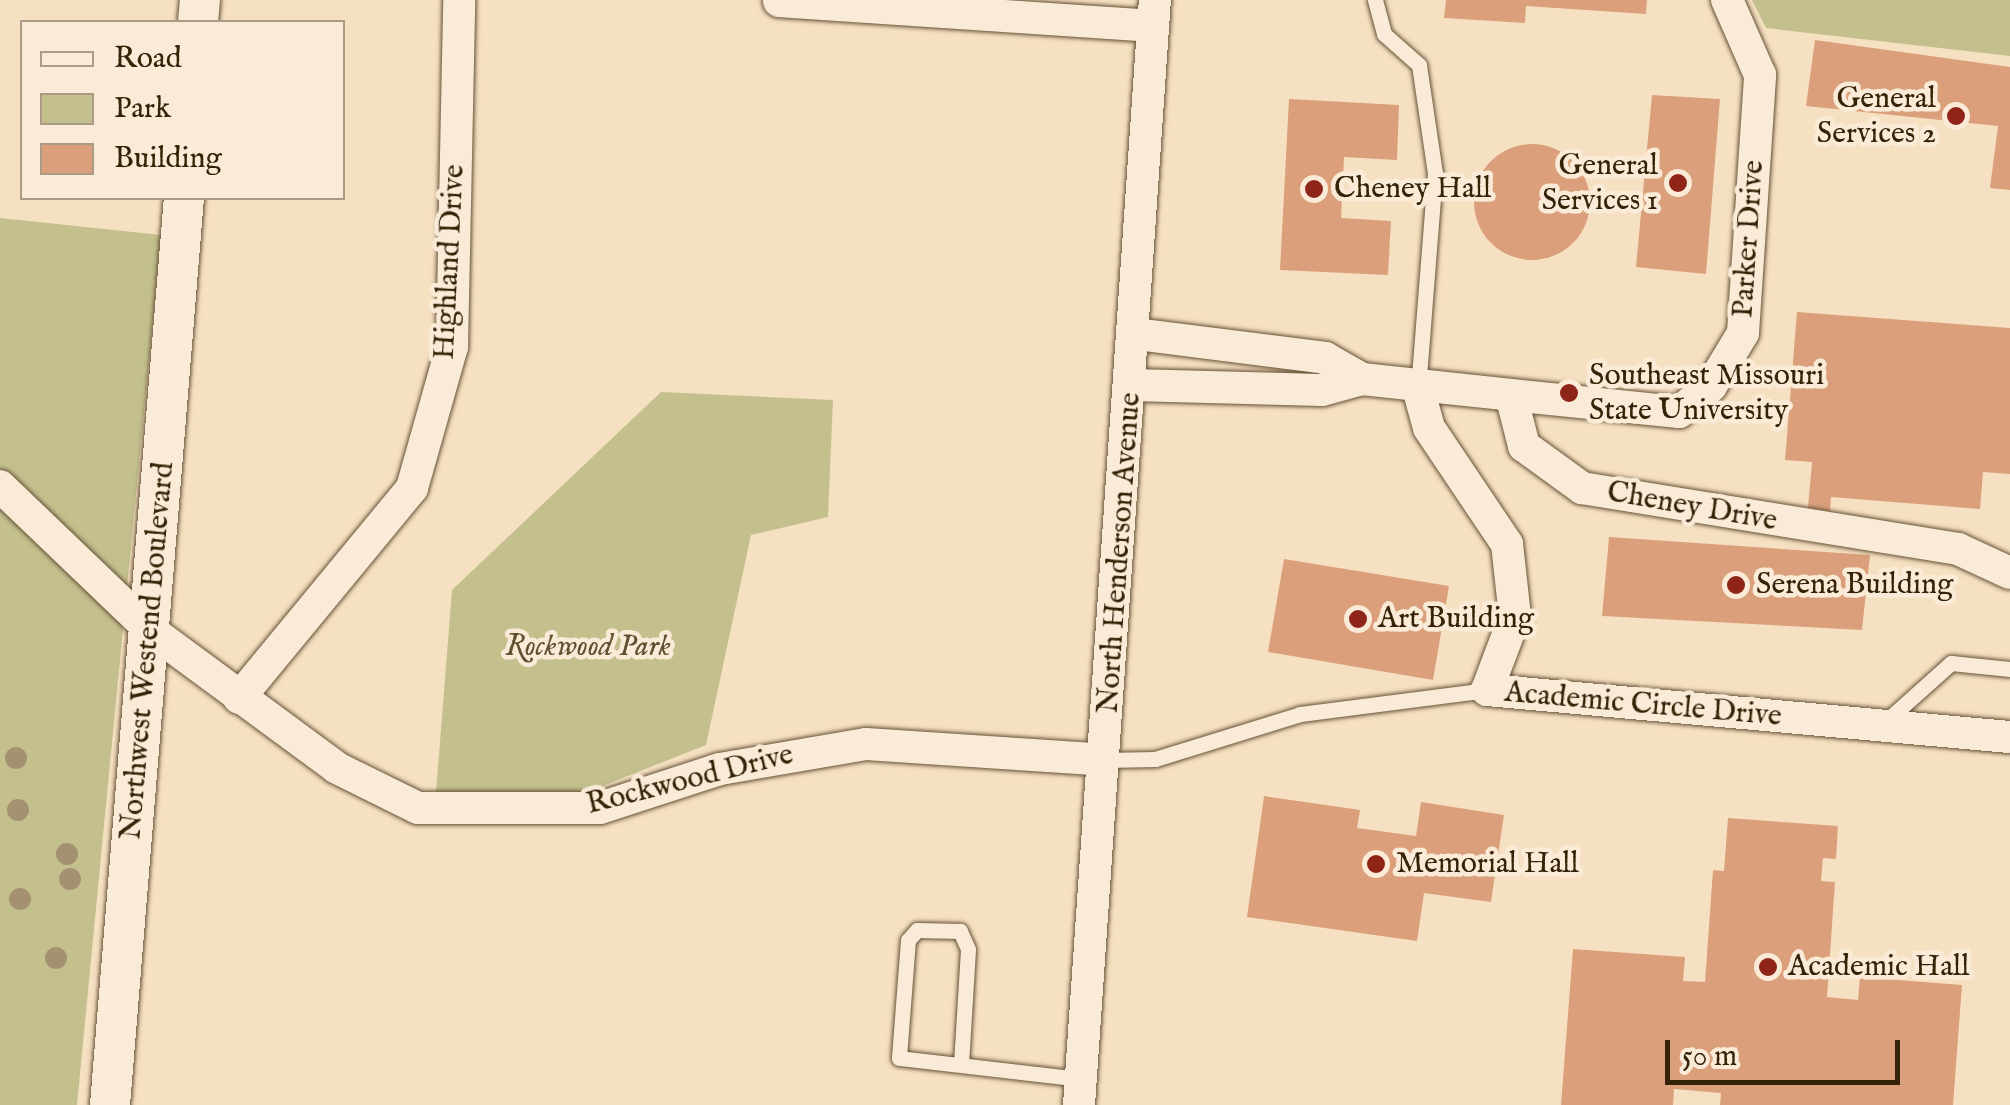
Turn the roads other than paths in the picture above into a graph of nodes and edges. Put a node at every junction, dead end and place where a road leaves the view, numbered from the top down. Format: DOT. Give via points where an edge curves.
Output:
graph roads {
  1 [pos="459,0"];
  2 [pos="1375,0"];
  3 [pos="1727,0"];
  4 [pos="779,1"];
  5 [pos="1154,13"];
  6 [pos="184,200"];
  7 [pos="1136,334"];
  8 [pos="1362,379"];
  9 [pos="1132,385"];
  10 [pos="1418,388"];
  11 [pos="1510,395"];
  12 [pos="0,486"];
  13 [pos="2010,573"];
  14 [pos="150,630"];
  15 [pos="2010,668"];
  16 [pos="1487,690"];
  17 [pos="239,698"];
  18 [pos="1879,728"];
  19 [pos="2010,737"];
  20 [pos="1104,760"];
  21 [pos="961,1064"];
  22 [pos="1080,1092"];
  23 [pos="110,1105"];
  1 -- 17 [label="street, Highland Drive" via="452,348 412,488"];
  2 -- 10 [label="lane" via="1384,34 1419,65 1435,173"];
  3 -- 11 [label="street, Parker Drive" via="1760,74 1742,333 1711,386 1679,412"];
  4 -- 5 [label="street"];
  5 -- 7 [label="street, North Henderson Avenue"];
  6 -- 14 [label="street, Northwest Westend Boulevard"];
  7 -- 8 [label="street" via="1325,358"];
  7 -- 9 [label="street, North Henderson Avenue"];
  8 -- 9 [label="street" via="1322,390"];
  8 -- 10 [label="street"];
  9 -- 20 [label="street, North Henderson Avenue"];
  10 -- 11 [label="street"];
  10 -- 16 [label="street, Academic Circle Drive" via="1428,428 1506,544 1516,616"];
  11 -- 13 [label="street, Cheney Drive" via="1524,446 1582,488 1958,549"];
  12 -- 14 [label="street, Rockwood Drive"];
  14 -- 17 [label="street, Rockwood Drive"];
  14 -- 23 [label="street, Northwest Westend Boulevard"];
  15 -- 18 [label="lane" via="1951,664"];
  16 -- 18 [label="street, Academic Circle Drive"];
  16 -- 20 [label="lane" via="1300,714 1155,759"];
  17 -- 20 [label="street, Rockwood Drive" via="337,768 418,808 600,808 720,769 866,744"];
  18 -- 19 [label="street, Academic Circle Drive"];
  20 -- 22 [label="street, North Henderson Avenue"];
  21 -- 21 [label="lane" via="900,1058 908,940 917,930 960,931 968,949"];
  21 -- 22 [label="lane"];
}
